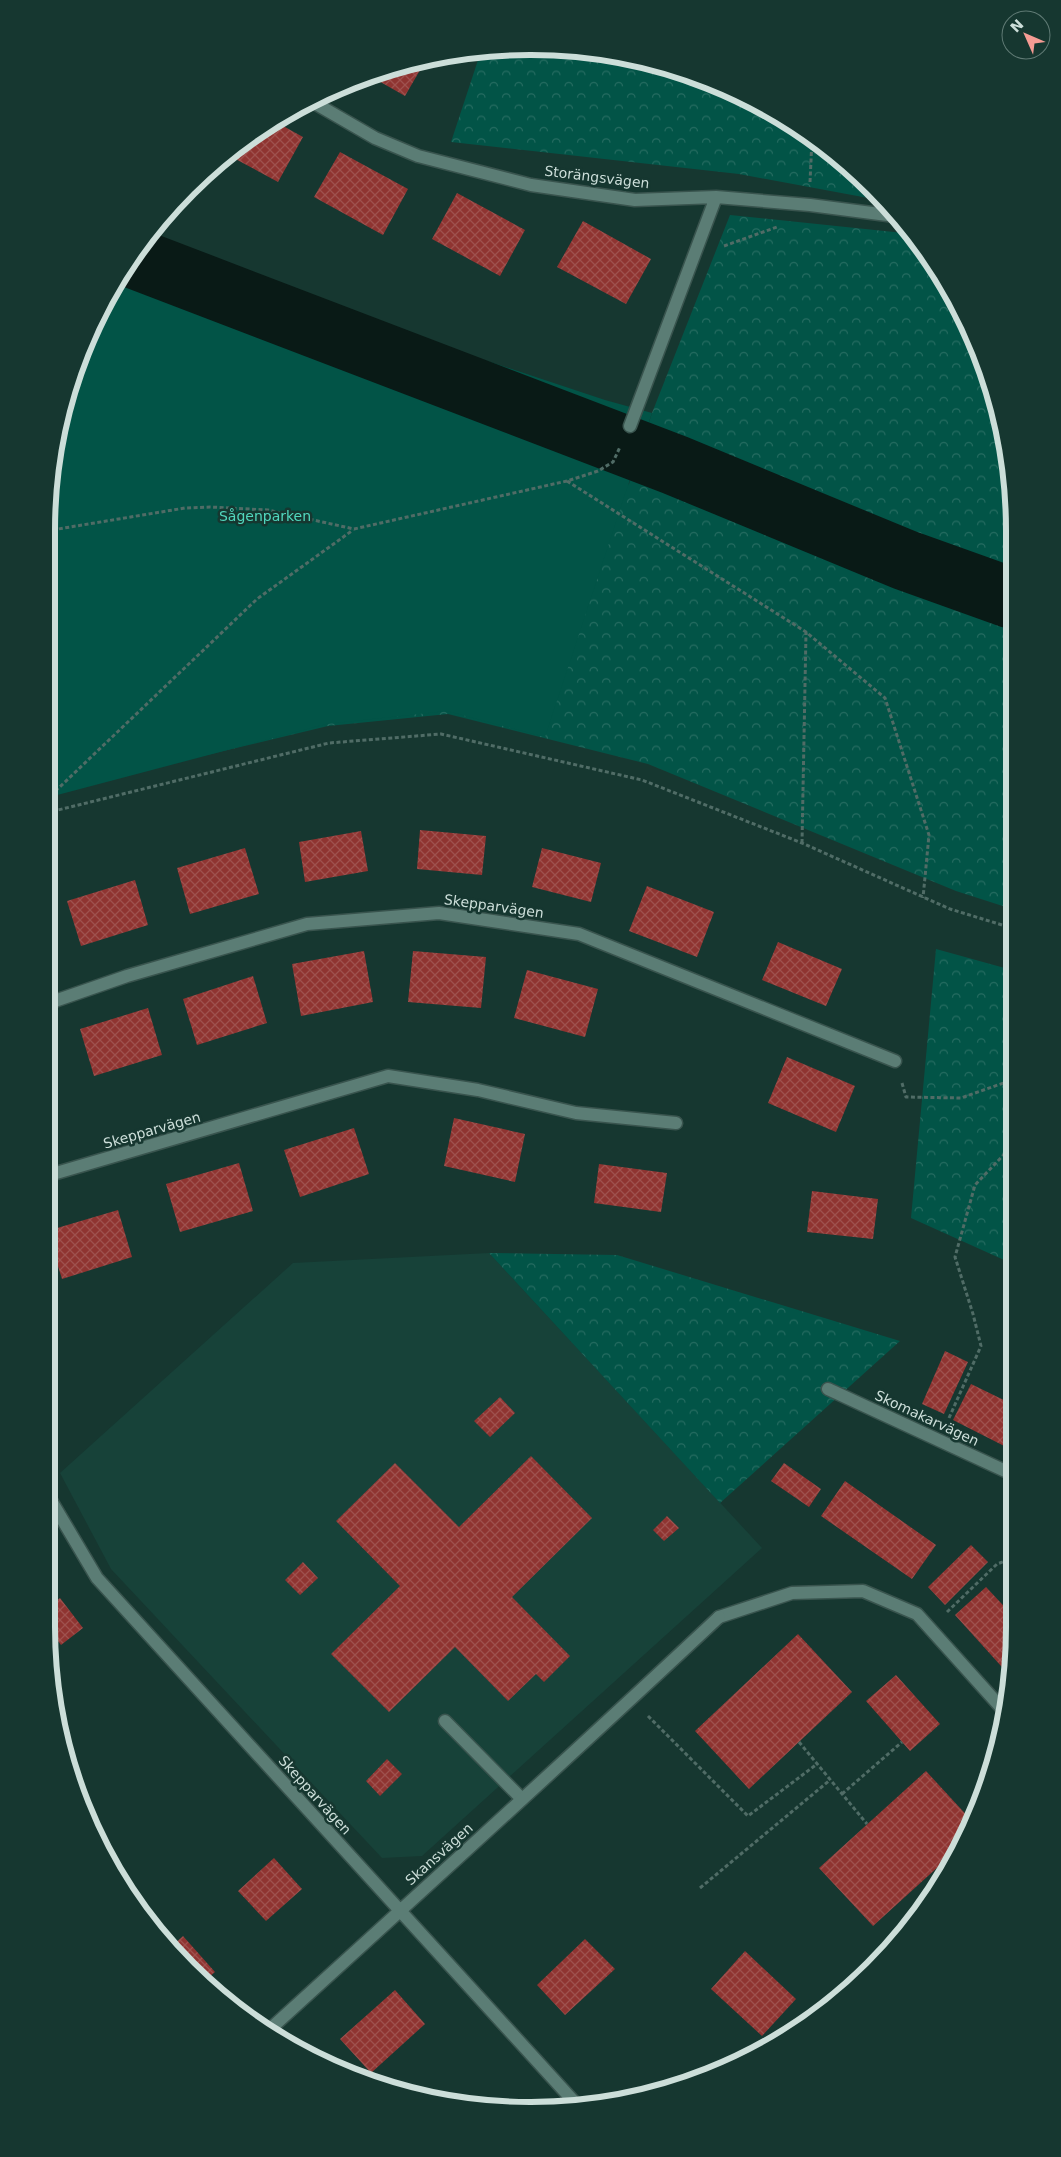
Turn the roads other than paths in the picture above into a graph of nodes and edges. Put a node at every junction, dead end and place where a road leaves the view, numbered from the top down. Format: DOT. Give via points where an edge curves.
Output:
graph roads {
  1 [pos="318,105"];
  2 [pos="716,197"];
  3 [pos="886,215"];
  4 [pos="630,426"];
  5 [pos="55,1001"];
  6 [pos="895,1061"];
  7 [pos="676,1123"];
  8 [pos="55,1173"];
  9 [pos="828,1389"];
  10 [pos="1006,1471"];
  11 [pos="55,1507"];
  12 [pos="999,1705"];
  13 [pos="445,1721"];
  14 [pos="522,1799"];
  15 [pos="401,1910"];
  16 [pos="273,2026"];
  17 [pos="573,2100"];
  1 -- 2 [label="street, Storängsvägen" via="375,138 418,156 531,185 635,200"];
  2 -- 3 [label="street, Storängsvägen"];
  2 -- 4 [label="street"];
  5 -- 6 [label="street, Skepparvägen" via="127,976 307,924 438,913 579,934"];
  7 -- 8 [label="street, Skepparvägen" via="576,1113 478,1090 388,1076"];
  9 -- 10 [label="street, Skomakarvägen"];
  11 -- 15 [label="street, Skepparvägen" via="96,1578"];
  12 -- 14 [label="street, Skansvägen" via="918,1614 864,1591 792,1592 719,1617"];
  13 -- 14 [label="street"];
  14 -- 15 [label="street, Skansvägen"];
  15 -- 16 [label="street, Skansvägen"];
  15 -- 17 [label="street, Skepparvägen"];
}
